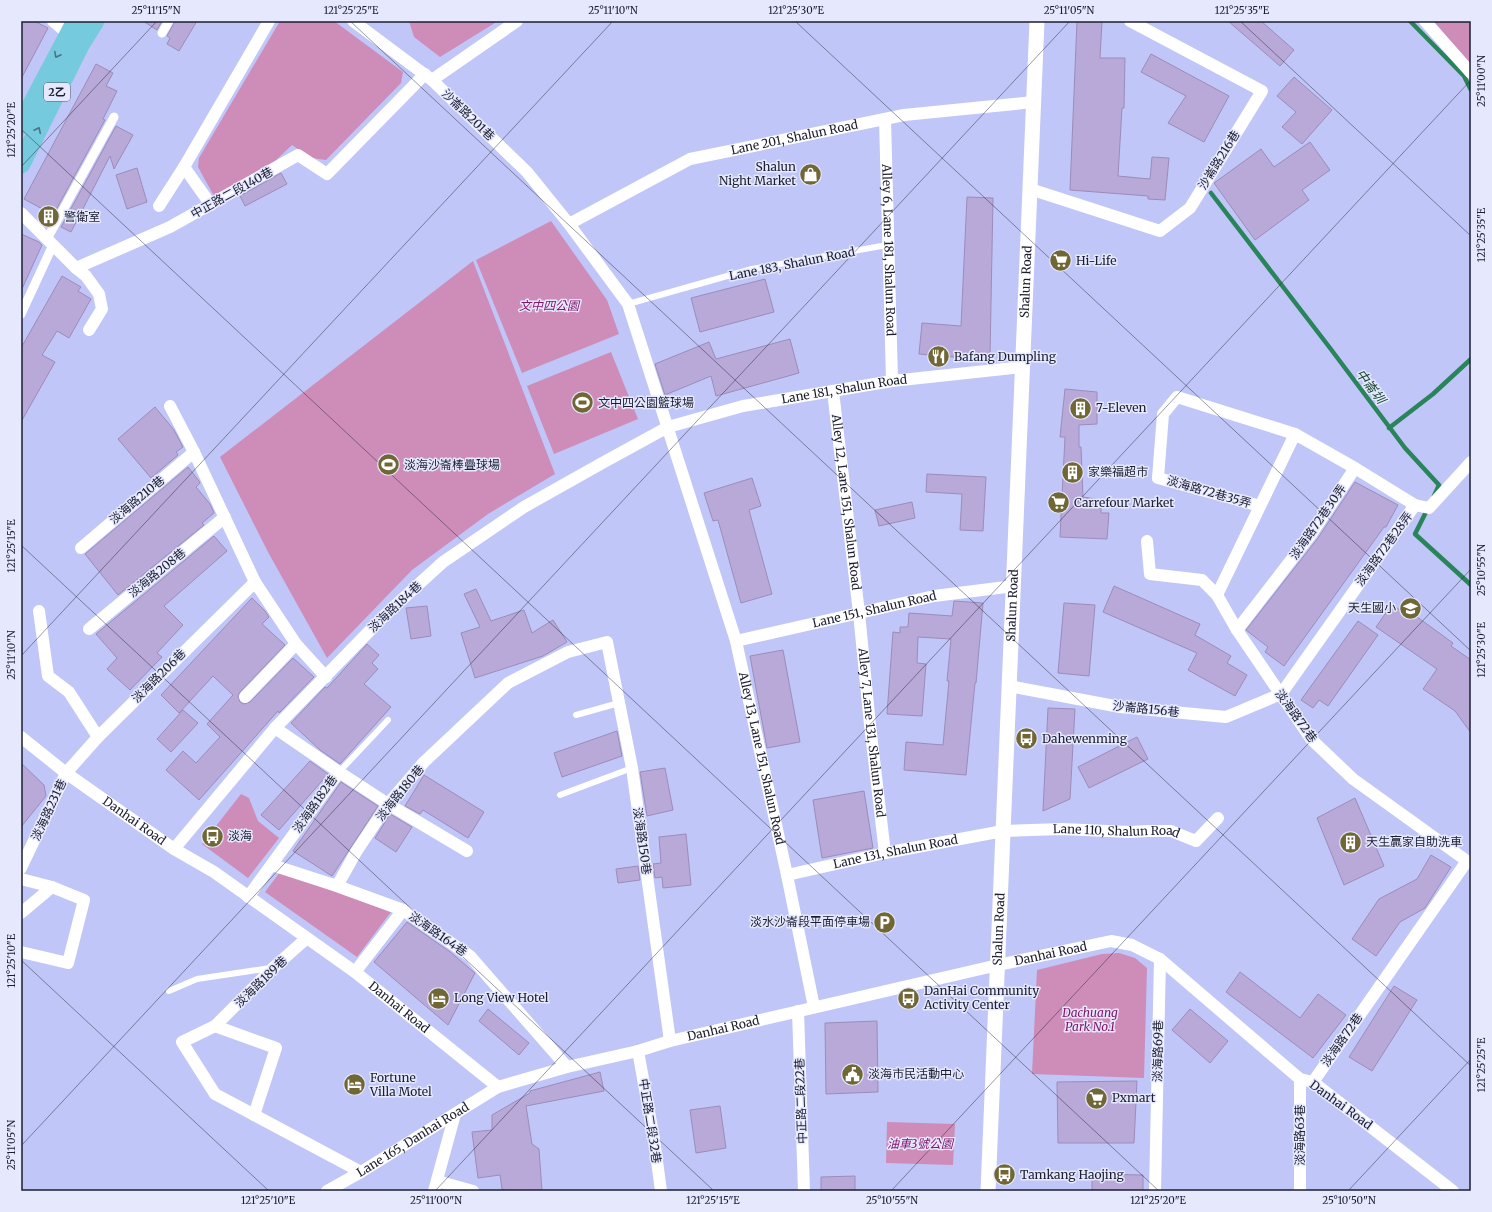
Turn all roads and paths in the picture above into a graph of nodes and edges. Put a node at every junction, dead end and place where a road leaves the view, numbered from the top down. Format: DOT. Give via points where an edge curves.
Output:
graph roads {
  1 [pos="54,21"];
  2 [pos="95,21"];
  3 [pos="169,21"];
  4 [pos="270,21"];
  5 [pos="353,21"];
  6 [pos="517,21"];
  7 [pos="1037,21"];
  8 [pos="1130,21"];
  9 [pos="1426,21"];
  10 [pos="75,33"];
  11 [pos="162,33"];
  12 [pos="1471,73"];
  13 [pos="428,77"];
  14 [pos="1034,102"];
  15 [pos="114,117"];
  16 [pos="884,119"];
  17 [pos="21,125"];
  18 [pos="21,164"];
  19 [pos="184,167"];
  20 [pos="1030,189"];
  21 [pos="211,205"];
  22 [pos="159,206"];
  23 [pos="21,213"];
  24 [pos="570,224"];
  25 [pos="50,242"];
  26 [pos="888,245"];
  27 [pos="76,268"];
  28 [pos="628,304"];
  29 [pos="21,314"];
  30 [pos="89,330"];
  31 [pos="1023,367"];
  32 [pos="892,381"];
  33 [pos="833,390"];
  34 [pos="170,406"];
  35 [pos="668,427"];
  36 [pos="1295,434"];
  37 [pos="194,452"];
  38 [pos="1471,462"];
  39 [pos="1355,468"];
  40 [pos="1415,505"];
  41 [pos="1260,506"];
  42 [pos="225,517"];
  43 [pos="1147,541"];
  44 [pos="81,548"];
  45 [pos="255,582"];
  46 [pos="1014,586"];
  47 [pos="1217,595"];
  48 [pos="39,611"];
  49 [pos="860,613"];
  50 [pos="89,628"];
  51 [pos="1237,630"];
  52 [pos="736,641"];
  53 [pos="607,642"];
  54 [pos="296,644"];
  55 [pos="326,677"];
  56 [pos="1009,686"];
  57 [pos="1280,694"];
  58 [pos="245,697"];
  59 [pos="619,703"];
  60 [pos="576,715"];
  61 [pos="388,720"];
  62 [pos="275,728"];
  63 [pos="21,737"];
  64 [pos="98,737"];
  65 [pos="632,768"];
  66 [pos="339,772"];
  67 [pos="66,773"];
  68 [pos="560,794"];
  69 [pos="388,804"];
  70 [pos="1218,818"];
  71 [pos="1003,831"];
  72 [pos="174,849"];
  73 [pos="467,851"];
  74 [pos="885,853"];
  75 [pos="1469,862"];
  76 [pos="272,865"];
  77 [pos="21,868"];
  78 [pos="787,875"];
  79 [pos="21,879"];
  80 [pos="337,886"];
  81 [pos="52,887"];
  82 [pos="248,898"];
  83 [pos="403,910"];
  84 [pos="21,913"];
  85 [pos="307,938"];
  86 [pos="21,952"];
  87 [pos="1160,959"];
  88 [pos="998,965"];
  89 [pos="273,968"];
  90 [pos="355,972"];
  91 [pos="169,991"];
  92 [pos="814,1007"];
  93 [pos="798,1011"];
  94 [pos="215,1026"];
  95 [pos="670,1041"];
  96 [pos="638,1051"];
  97 [pos="567,1067"];
  98 [pos="1300,1078"];
  99 [pos="1313,1082"];
  100 [pos="498,1087"];
  101 [pos="455,1114"];
  102 [pos="254,1115"];
  103 [pos="361,1172"];
  104 [pos="435,1186"];
  105 [pos="327,1191"];
  106 [pos="473,1191"];
  107 [pos="661,1191"];
  108 [pos="804,1191"];
  109 [pos="988,1191"];
  110 [pos="1155,1191"];
  111 [pos="1300,1191"];
  112 [pos="1453,1191"];
  1 -- 10 [label="street"];
  2 -- 10 [label="main road, 2乙"];
  3 -- 11 [label="street"];
  4 -- 19 [label="street"];
  5 -- 13 [label="street, 沙崙路201巷"];
  6 -- 13 [label="street"];
  7 -- 14 [label="street, Shalun Road"];
  8 -- 20 [label="street, 沙崙路216巷" via="1262,91 1190,208 1160,231"];
  9 -- 12 [label="street"];
  10 -- 17 [label="main road, 2乙, one-way"];
  18 -- 10 [label="main road, 2乙, one-way"];
  13 -- 21 [label="street, 中正路二段140巷" via="327,174 298,156"];
  13 -- 24 [label="street, 沙崙路201巷" via="527,172"];
  14 -- 16 [label="street, Lane 201, Shalun Road"];
  14 -- 20 [label="street, Shalun Road"];
  15 -- 25 [label="street"];
  16 -- 24 [label="street, Lane 201, Shalun Road" via="690,159"];
  16 -- 26 [label="street, Alley 6, Lane 181, Shalun Road"];
  19 -- 21 [label="street"];
  19 -- 22 [label="street"];
  20 -- 31 [label="street, Shalun Road"];
  21 -- 27 [label="street, 中正路二段140巷" via="170,227"];
  23 -- 25 [label="street"];
  24 -- 28 [label="street"];
  25 -- 27 [label="street"];
  25 -- 29 [label="street"];
  26 -- 28 [label="lane, Lane 183, Shalun Road" via="752,269"];
  26 -- 32 [label="street, Alley 6, Lane 181, Shalun Road"];
  27 -- 30 [label="street" via="100,294 102,309"];
  28 -- 35 [label="street"];
  31 -- 32 [label="street, Lane 181, Shalun Road"];
  31 -- 46 [label="street, Shalun Road"];
  32 -- 33 [label="street, Lane 181, Shalun Road"];
  33 -- 35 [label="street, Lane 181, Shalun Road" via="743,406"];
  33 -- 49 [label="street, Alley 12, Lane 151, Shalun Road"];
  34 -- 37 [label="street"];
  35 -- 52 [label="street"];
  35 -- 55 [label="street, 淡海路184巷" via="524,507 443,562 386,614"];
  36 -- 39 [label="street"];
  36 -- 41 [label="street"];
  36 -- 41 [label="street, 淡海路72巷35弄" via="1177,397 1163,414 1158,478"];
  37 -- 42 [label="street"];
  37 -- 44 [label="street, 淡海路210巷"];
  38 -- 40 [label="street, 淡海路72巷28弄" via="1429,508"];
  39 -- 40 [label="street"];
  39 -- 51 [label="street, 淡海路72巷30弄" via="1312,534"];
  40 -- 57 [label="street, 淡海路72巷28弄"];
  41 -- 47 [label="street"];
  42 -- 45 [label="street"];
  42 -- 50 [label="street, 淡海路208巷"];
  43 -- 47 [label="street, 淡海路72巷" via="1150,574 1202,580"];
  45 -- 54 [label="street"];
  45 -- 64 [label="street, 淡海路206巷"];
  46 -- 49 [label="street, Lane 151, Shalun Road" via="934,596"];
  46 -- 56 [label="street, Shalun Road"];
  47 -- 51 [label="street, 淡海路72巷"];
  48 -- 64 [label="street" via="48,676 69,692"];
  49 -- 52 [label="street, Lane 151, Shalun Road"];
  49 -- 74 [label="street, Alley 7, Lane 131, Shalun Road"];
  51 -- 57 [label="street, 淡海路72巷"];
  52 -- 78 [label="street, Alley 13, Lane 151, Shalun Road"];
  53 -- 59 [label="street, 淡海路150巷"];
  53 -- 69 [label="street, 淡海路180巷" via="568,652 508,683 424,762"];
  54 -- 55 [label="street"];
  54 -- 58 [label="street"];
  55 -- 62 [label="street, 淡海路184巷"];
  56 -- 57 [label="street, 沙崙路156巷" via="1120,707 1226,717"];
  56 -- 71 [label="street, Shalun Road"];
  57 -- 75 [label="street, 淡海路72巷" via="1311,738 1353,778"];
  59 -- 60 [label="lane"];
  59 -- 65 [label="street, 淡海路150巷"];
  61 -- 66 [label="lane"];
  62 -- 66 [label="street, 淡海路182巷"];
  62 -- 72 [label="street, 淡海路184巷"];
  63 -- 67 [label="street, Danhai Road"];
  64 -- 67 [label="street, 淡海路206巷"];
  65 -- 68 [label="lane"];
  65 -- 95 [label="street, 淡海路150巷"];
  66 -- 69 [label="street"];
  66 -- 76 [label="street, 淡海路182巷"];
  67 -- 72 [label="street, Danhai Road"];
  67 -- 77 [label="street, 淡海路231巷"];
  69 -- 73 [label="street"];
  69 -- 80 [label="street, 淡海路180巷"];
  70 -- 71 [label="street, Lane 110, Shalun Road" via="1196,842 1171,831"];
  71 -- 74 [label="street, Lane 131, Shalun Road"];
  71 -- 88 [label="street, Shalun Road"];
  72 -- 82 [label="street, Danhai Road" via="214,872"];
  74 -- 78 [label="street, Lane 131, Shalun Road"];
  75 -- 99 [label="street, 淡海路72巷"];
  76 -- 80 [label="street"];
  76 -- 82 [label="street, 淡海路182巷"];
  78 -- 92 [label="street, Alley 13, Lane 151, Shalun Road"];
  79 -- 81 [label="street"];
  80 -- 83 [label="street"];
  81 -- 84 [label="street"];
  81 -- 86 [label="street" via="84,900 68,963"];
  82 -- 85 [label="street, Danhai Road"];
  83 -- 90 [label="street"];
  83 -- 97 [label="street, 淡海路164巷" via="470,956"];
  85 -- 89 [label="street, 淡海路189巷"];
  85 -- 90 [label="street, Danhai Road"];
  87 -- 88 [label="street, Danhai Road" via="1132,945 1110,941"];
  87 -- 98 [label="street, Danhai Road"];
  87 -- 110 [label="street, 淡海路69巷"];
  88 -- 92 [label="street, Danhai Road"];
  88 -- 109 [label="street, Shalun Road"];
  89 -- 91 [label="lane" via="197,979"];
  89 -- 94 [label="street, 淡海路189巷"];
  90 -- 100 [label="street, Danhai Road"];
  92 -- 93 [label="street, Danhai Road"];
  93 -- 95 [label="street, Danhai Road"];
  93 -- 108 [label="street, 中正路二段22巷"];
  94 -- 102 [label="street" via="276,1048"];
  94 -- 102 [label="street, 淡海路189巷" via="182,1042 215,1094"];
  95 -- 96 [label="street, Danhai Road"];
  96 -- 97 [label="street, Danhai Road"];
  96 -- 107 [label="street, 中正路二段32巷"];
  97 -- 100 [label="street, Danhai Road"];
  98 -- 99 [label="street, Danhai Road"];
  98 -- 111 [label="street, 淡海路63巷"];
  99 -- 112 [label="street, Danhai Road"];
  100 -- 101 [label="street, Lane 165, Danhai Road"];
  101 -- 103 [label="street, Lane 165, Danhai Road"];
  101 -- 104 [label="street"];
  102 -- 103 [label="street, 淡海路189巷"];
  103 -- 105 [label="street, Lane 165, Danhai Road"];
  104 -- 106 [label="street"];
}
